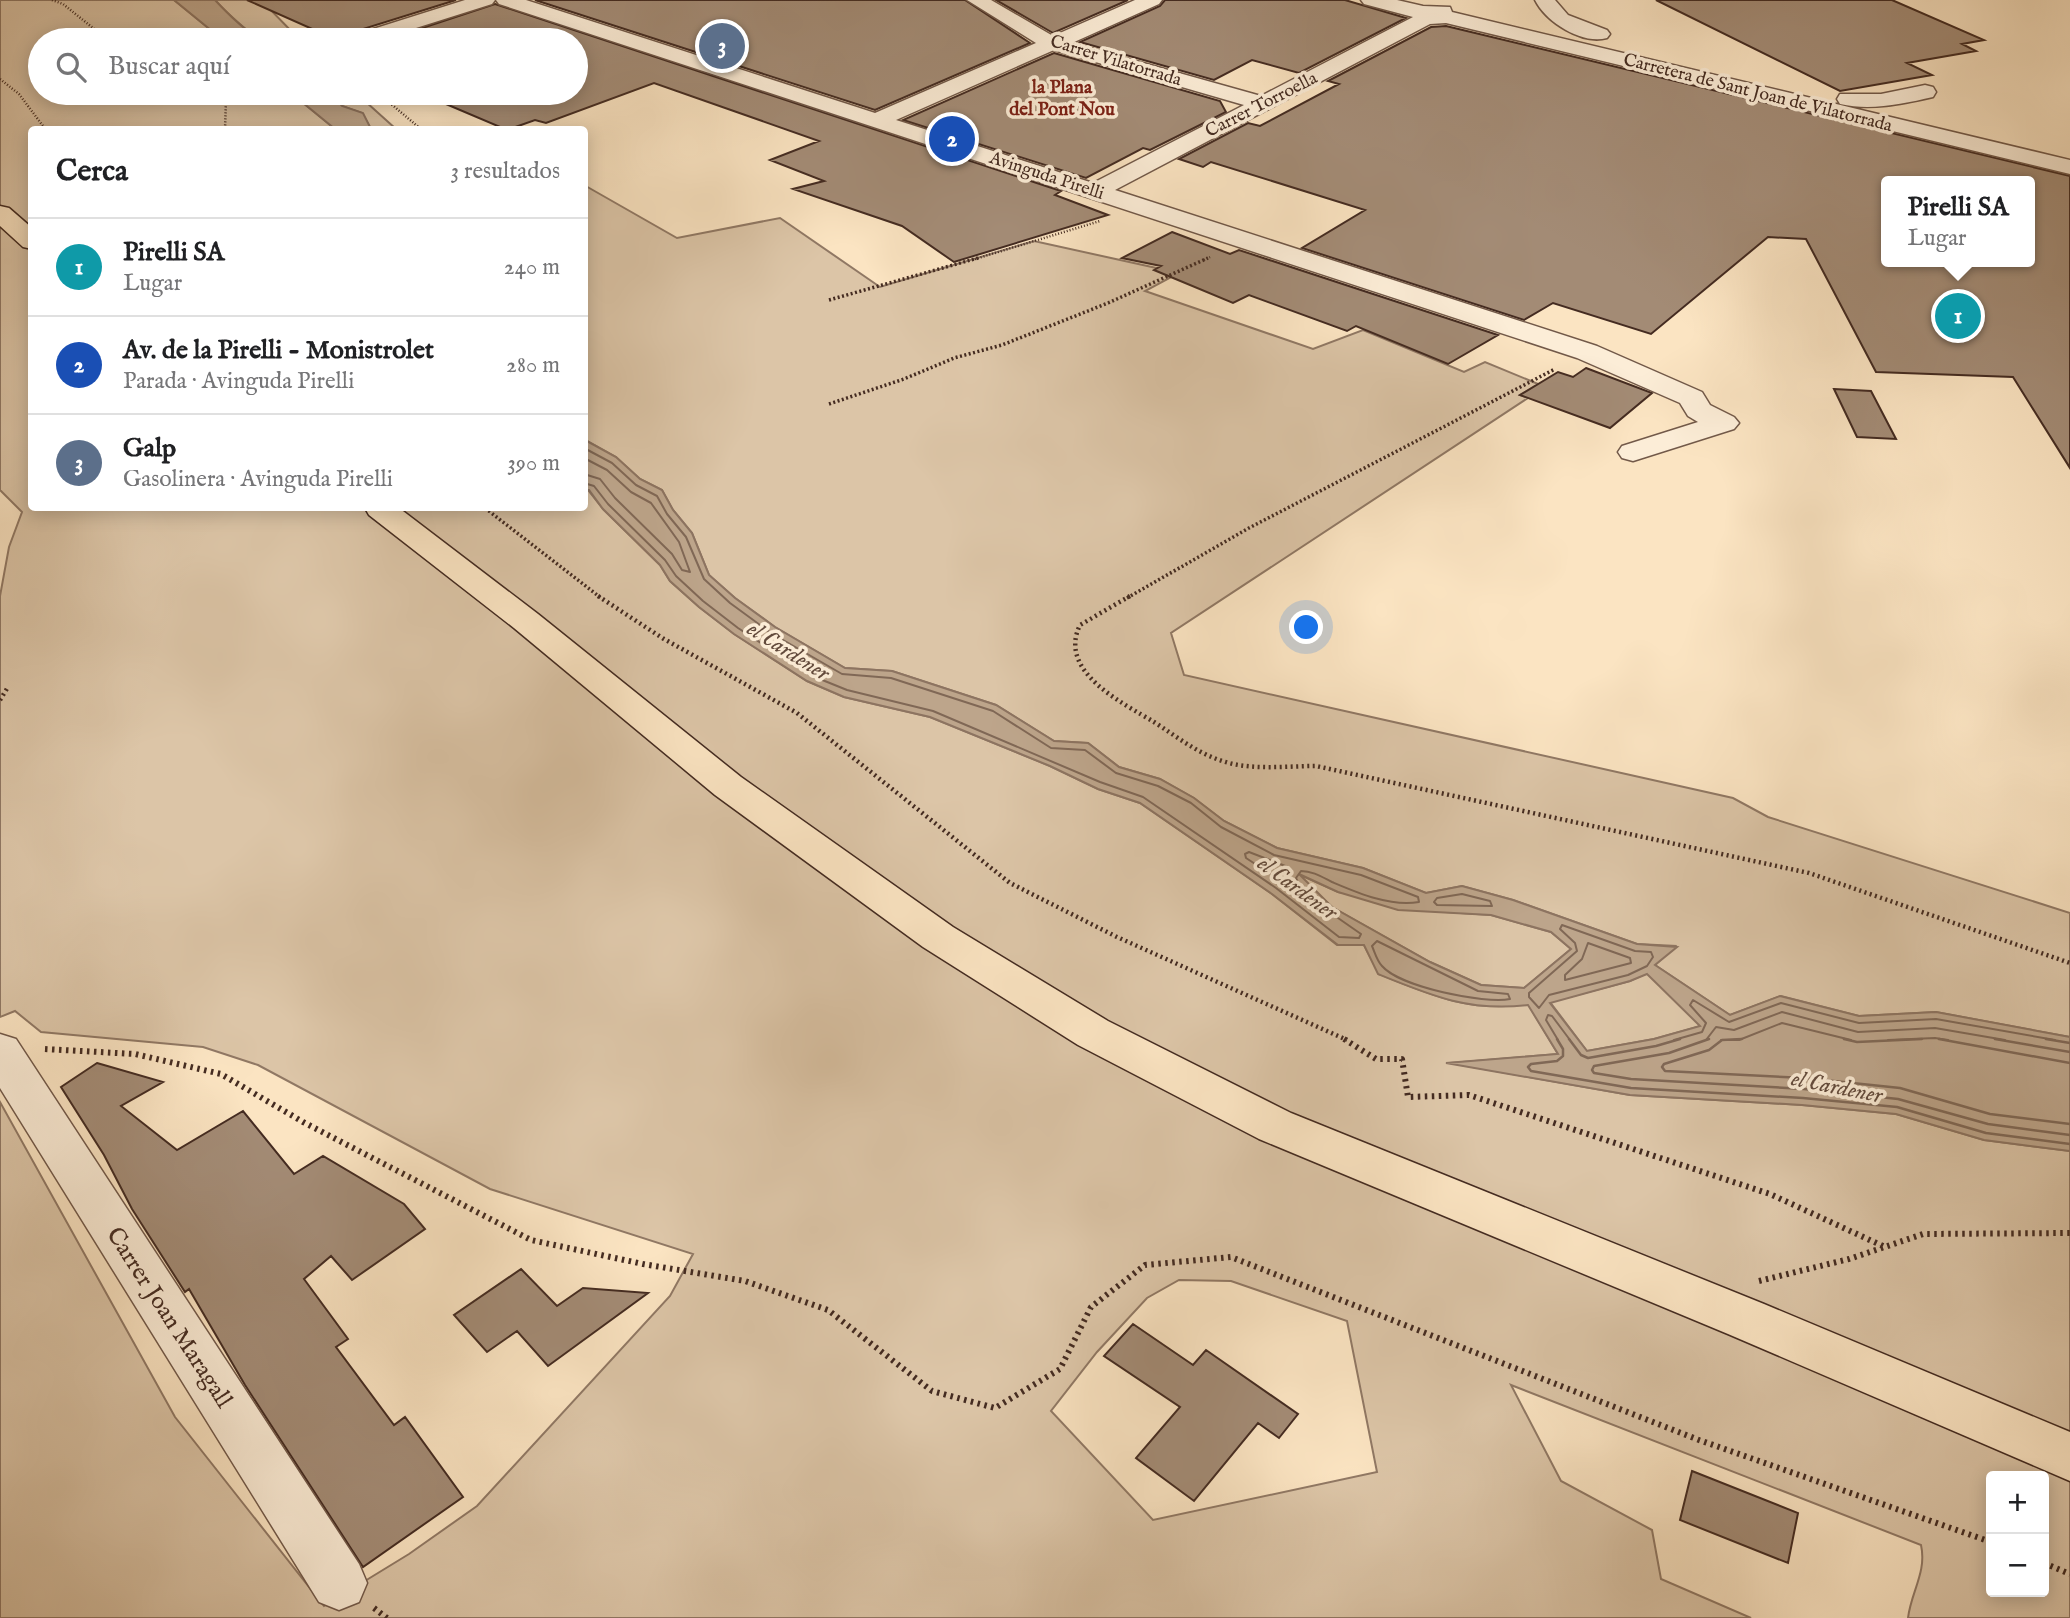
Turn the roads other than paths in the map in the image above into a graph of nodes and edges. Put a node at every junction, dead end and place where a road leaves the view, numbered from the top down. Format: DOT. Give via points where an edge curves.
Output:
graph roads {
  1 [pos="485,0"];
  2 [pos="506,0"];
  3 [pos="978,0"];
  4 [pos="1152,0"];
  5 [pos="1371,0"];
  6 [pos="1462,0"];
  7 [pos="1545,0"];
  8 [pos="1435,15"];
  9 [pos="1567,23"];
  10 [pos="396,28"];
  11 [pos="1522,34"];
  12 [pos="1050,43"];
  13 [pos="1925,92"];
  14 [pos="1262,103"];
  15 [pos="877,120"];
  16 [pos="2070,167"];
  17 [pos="1096,191"];
  18 [pos="0,213"];
  19 [pos="28,238"];
  20 [pos="1633,452"];
  21 [pos="384,511"];
  22 [pos="18,1049"];
  23 [pos="2070,1457"];
  24 [pos="339,1583"];
  1 -- 10 [label="street"];
  2 -- 15 [label="street, Avinguda Pirelli"];
  3 -- 12 [label="street, Carrer Vilatorrada"];
  4 -- 12 [label="street"];
  5 -- 8 [label="street, Carretera de Sant Joan de Vilatorrada"];
  6 -- 8 [label="street, Carrer Torroella"];
  7 -- 9 [label="street" via="1553,14"];
  8 -- 11 [label="street, Carretera de Sant Joan de Vilatorrada"];
  8 -- 14 [label="street, Carrer Torroella"];
  9 -- 11 [label="street"];
  9 -- 13 [label="street" via="1692,61 1858,101"];
  11 -- 16 [label="street, Carretera de Sant Joan de Vilatorrada"];
  12 -- 14 [label="street, Carrer Vilatorrada"];
  12 -- 15 [label="street"];
  14 -- 17 [label="street, Carrer Torroella"];
  15 -- 17 [label="street, Avinguda Pirelli"];
  17 -- 20 [label="street, Avinguda Pirelli" via="1587,352 1692,398 1698,410 1724,423"];
  18 -- 19 [label="main road"];
  21 -- 23 [label="main road" via="728,786 938,937 1093,1033 1275,1126"];
  22 -- 24 [label="street, Carrer Joan Maragall"];
}
